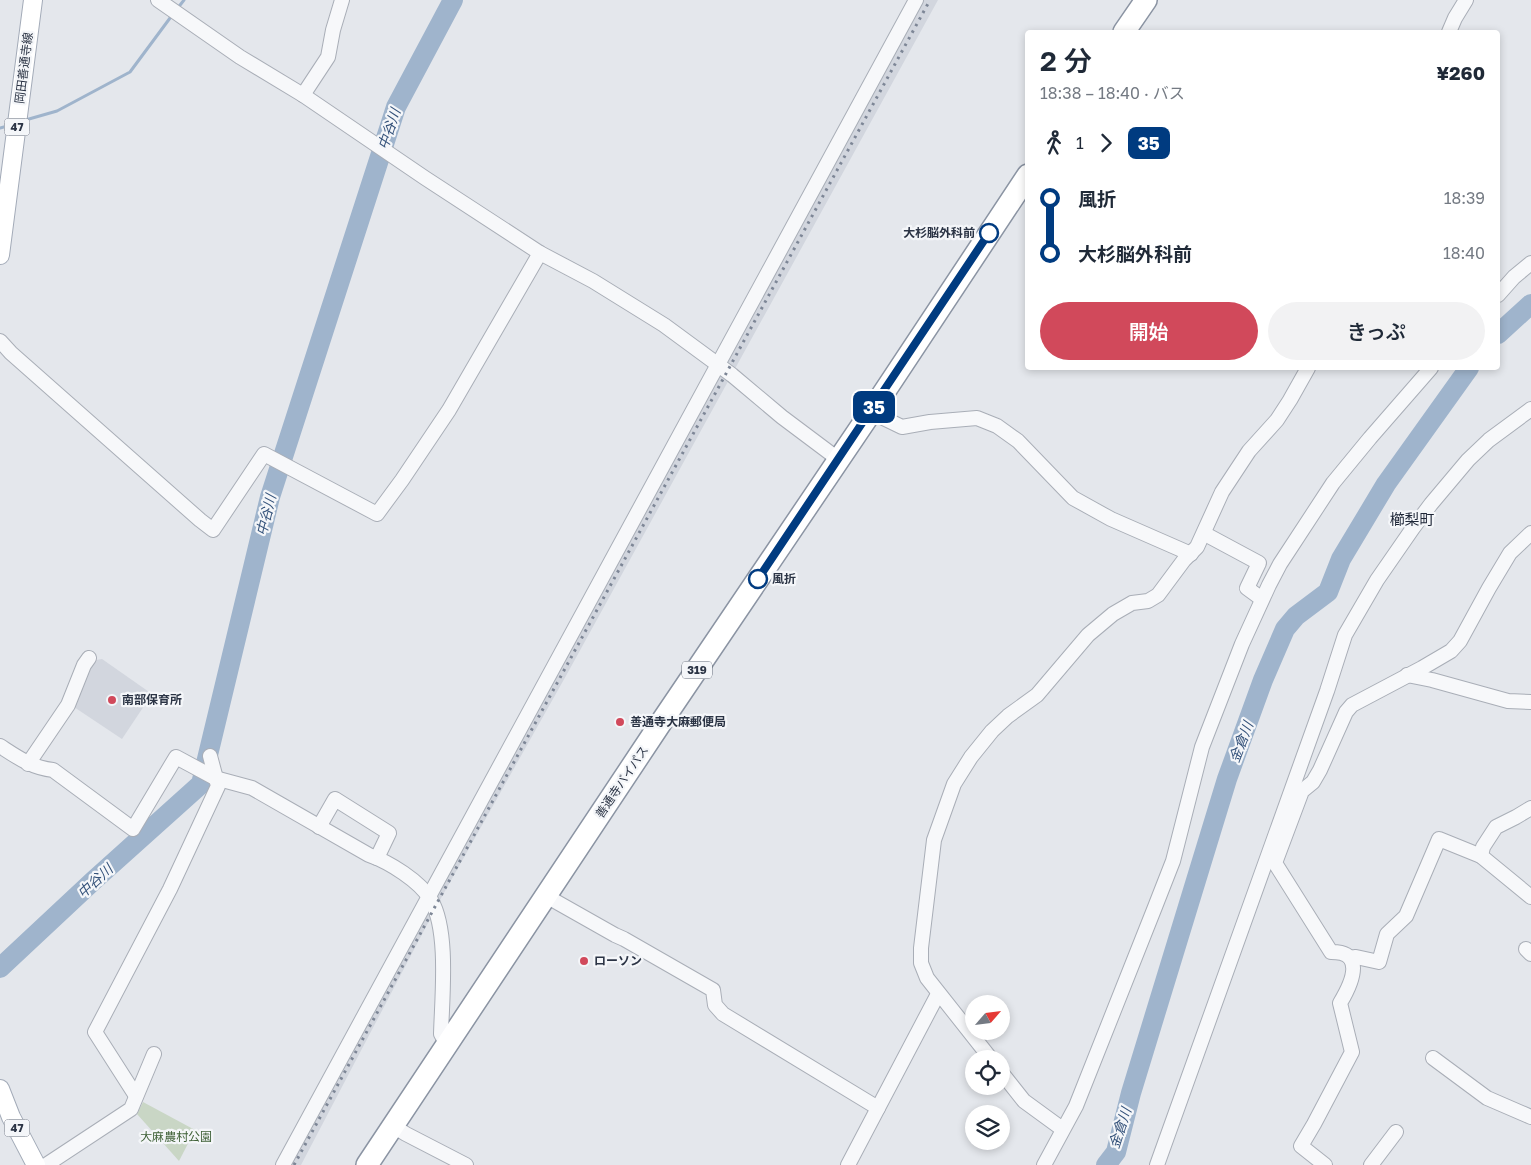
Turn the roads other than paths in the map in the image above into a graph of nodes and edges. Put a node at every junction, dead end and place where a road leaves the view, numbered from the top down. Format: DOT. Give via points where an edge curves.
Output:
graph roads {
  1 [pos="33,0"];
  2 [pos="158,0"];
  3 [pos="342,0"];
  4 [pos="916,0"];
  5 [pos="1146,0"];
  6 [pos="1466,0"];
  7 [pos="1125,30"];
  8 [pos="1450,30"];
  9 [pos="304,95"];
  10 [pos="1025,180"];
  11 [pos="540,253"];
  12 [pos="0,255"];
  13 [pos="1531,263"];
  14 [pos="1500,293"];
  15 [pos="0,342"];
  16 [pos="718,365"];
  17 [pos="1307,370"];
  18 [pos="1429,370"];
  19 [pos="1531,409"];
  20 [pos="871,412"];
  21 [pos="838,459"];
  22 [pos="1531,533"];
  23 [pos="1204,534"];
  24 [pos="1191,554"];
  25 [pos="1262,599"];
  26 [pos="89,658"];
  27 [pos="1408,675"];
  28 [pos="1531,702"];
  29 [pos="0,746"];
  30 [pos="210,756"];
  31 [pos="28,764"];
  32 [pos="215,778"];
  33 [pos="1297,789"];
  34 [pos="1531,808"];
  35 [pos="319,827"];
  36 [pos="1480,856"];
  37 [pos="377,858"];
  38 [pos="429,896"];
  39 [pos="546,896"];
  40 [pos="1531,897"];
  41 [pos="1350,958"];
  42 [pos="938,994"];
  43 [pos="447,1046"];
  44 [pos="983,1050"];
  45 [pos="154,1054"];
  46 [pos="1433,1058"];
  47 [pos="1010,1083"];
  48 [pos="0,1089"];
  49 [pos="136,1096"];
  50 [pos="878,1108"];
  51 [pos="1531,1117"];
  52 [pos="393,1126"];
  53 [pos="1061,1128"];
  54 [pos="1396,1132"];
  55 [pos="36,1165"];
  56 [pos="46,1165"];
  57 [pos="284,1165"];
  58 [pos="367,1165"];
  59 [pos="466,1165"];
  60 [pos="848,1165"];
  61 [pos="1044,1165"];
  62 [pos="1157,1165"];
  63 [pos="1325,1165"];
  64 [pos="1371,1165"];
  1 -- 12 [label="main road, 岡田善通寺線 / 47"];
  2 -- 9 [label="street" via="240,57"];
  3 -- 9 [label="street" via="328,57"];
  4 -- 16 [label="street"];
  5 -- 7 [label="highway"];
  6 -- 8 [label="street"];
  9 -- 11 [label="street"];
  10 -- 20 [label="highway, 善通寺バイパス / 319"];
  11 -- 15 [label="street" via="449,410 377,514 264,454 213,530"];
  11 -- 16 [label="street" via="664,325"];
  13 -- 14 [label="street"];
  16 -- 21 [label="street"];
  16 -- 38 [label="street"];
  17 -- 23 [label="street" via="1277,420 1248,452 1222,492"];
  18 -- 25 [label="street" via="1333,483 1280,564"];
  19 -- 33 [label="street" via="1468,460 1431,504 1377,580 1345,635"];
  20 -- 21 [label="highway, 善通寺バイパス / 319"];
  20 -- 24 [label="street" via="902,428 977,418 997,426 1018,441 1073,498 1111,519"];
  21 -- 39 [label="highway, 善通寺バイパス / 319"];
  22 -- 27 [label="street" via="1510,553 1460,641 1451,650"];
  23 -- 24 [label="street"];
  23 -- 25 [label="street" via="1259,563 1247,588"];
  24 -- 42 [label="street" via="1158,595 1113,614 1088,635 1037,695 992,731 954,784 934,840 921,948 926,978"];
  25 -- 61 [label="street" via="1202,746 1173,861 1156,907 1076,1106"];
  26 -- 31 [label="street" via="68,705"];
  27 -- 28 [label="street" via="1508,701"];
  27 -- 33 [label="street" via="1352,705 1313,782"];
  29 -- 31 [label="street"];
  30 -- 32 [label="street"];
  31 -- 32 [label="street" via="53,770 132,829 176,757"];
  32 -- 35 [label="street" via="252,788"];
  32 -- 49 [label="street" via="218,786 170,889 95,1032"];
  33 -- 41 [label="street" via="1275,863 1331,952"];
  33 -- 62 [label="street"];
  34 -- 36 [label="street" via="1496,827"];
  35 -- 37 [label="street"];
  35 -- 37 [label="street" via="335,799 389,833"];
  36 -- 40 [label="street"];
  36 -- 41 [label="street" via="1439,839 1406,916 1387,934 1379,962"];
  37 -- 38 [label="street"];
  38 -- 43 [label="street" via="443,947 441,1034"];
  38 -- 57 [label="street"];
  39 -- 43 [label="highway, 善通寺バイパス / 319"];
  39 -- 50 [label="street" via="713,990 715,1005 723,1014"];
  41 -- 63 [label="street" via="1350,985 1340,1003 1352,1052 1301,1146"];
  42 -- 44 [label="street"];
  42 -- 50 [label="street"];
  43 -- 52 [label="highway, 善通寺バイパス / 319"];
  45 -- 49 [label="street"];
  46 -- 51 [label="street" via="1487,1098"];
  47 -- 53 [label="street" via="1024,1101"];
  48 -- 55 [label="main road, 47"];
  49 -- 56 [label="street" via="131,1109"];
  50 -- 60 [label="street"];
  52 -- 58 [label="highway, 善通寺バイパス / 319"];
  52 -- 59 [label="street"];
  54 -- 64 [label="street"];
}
